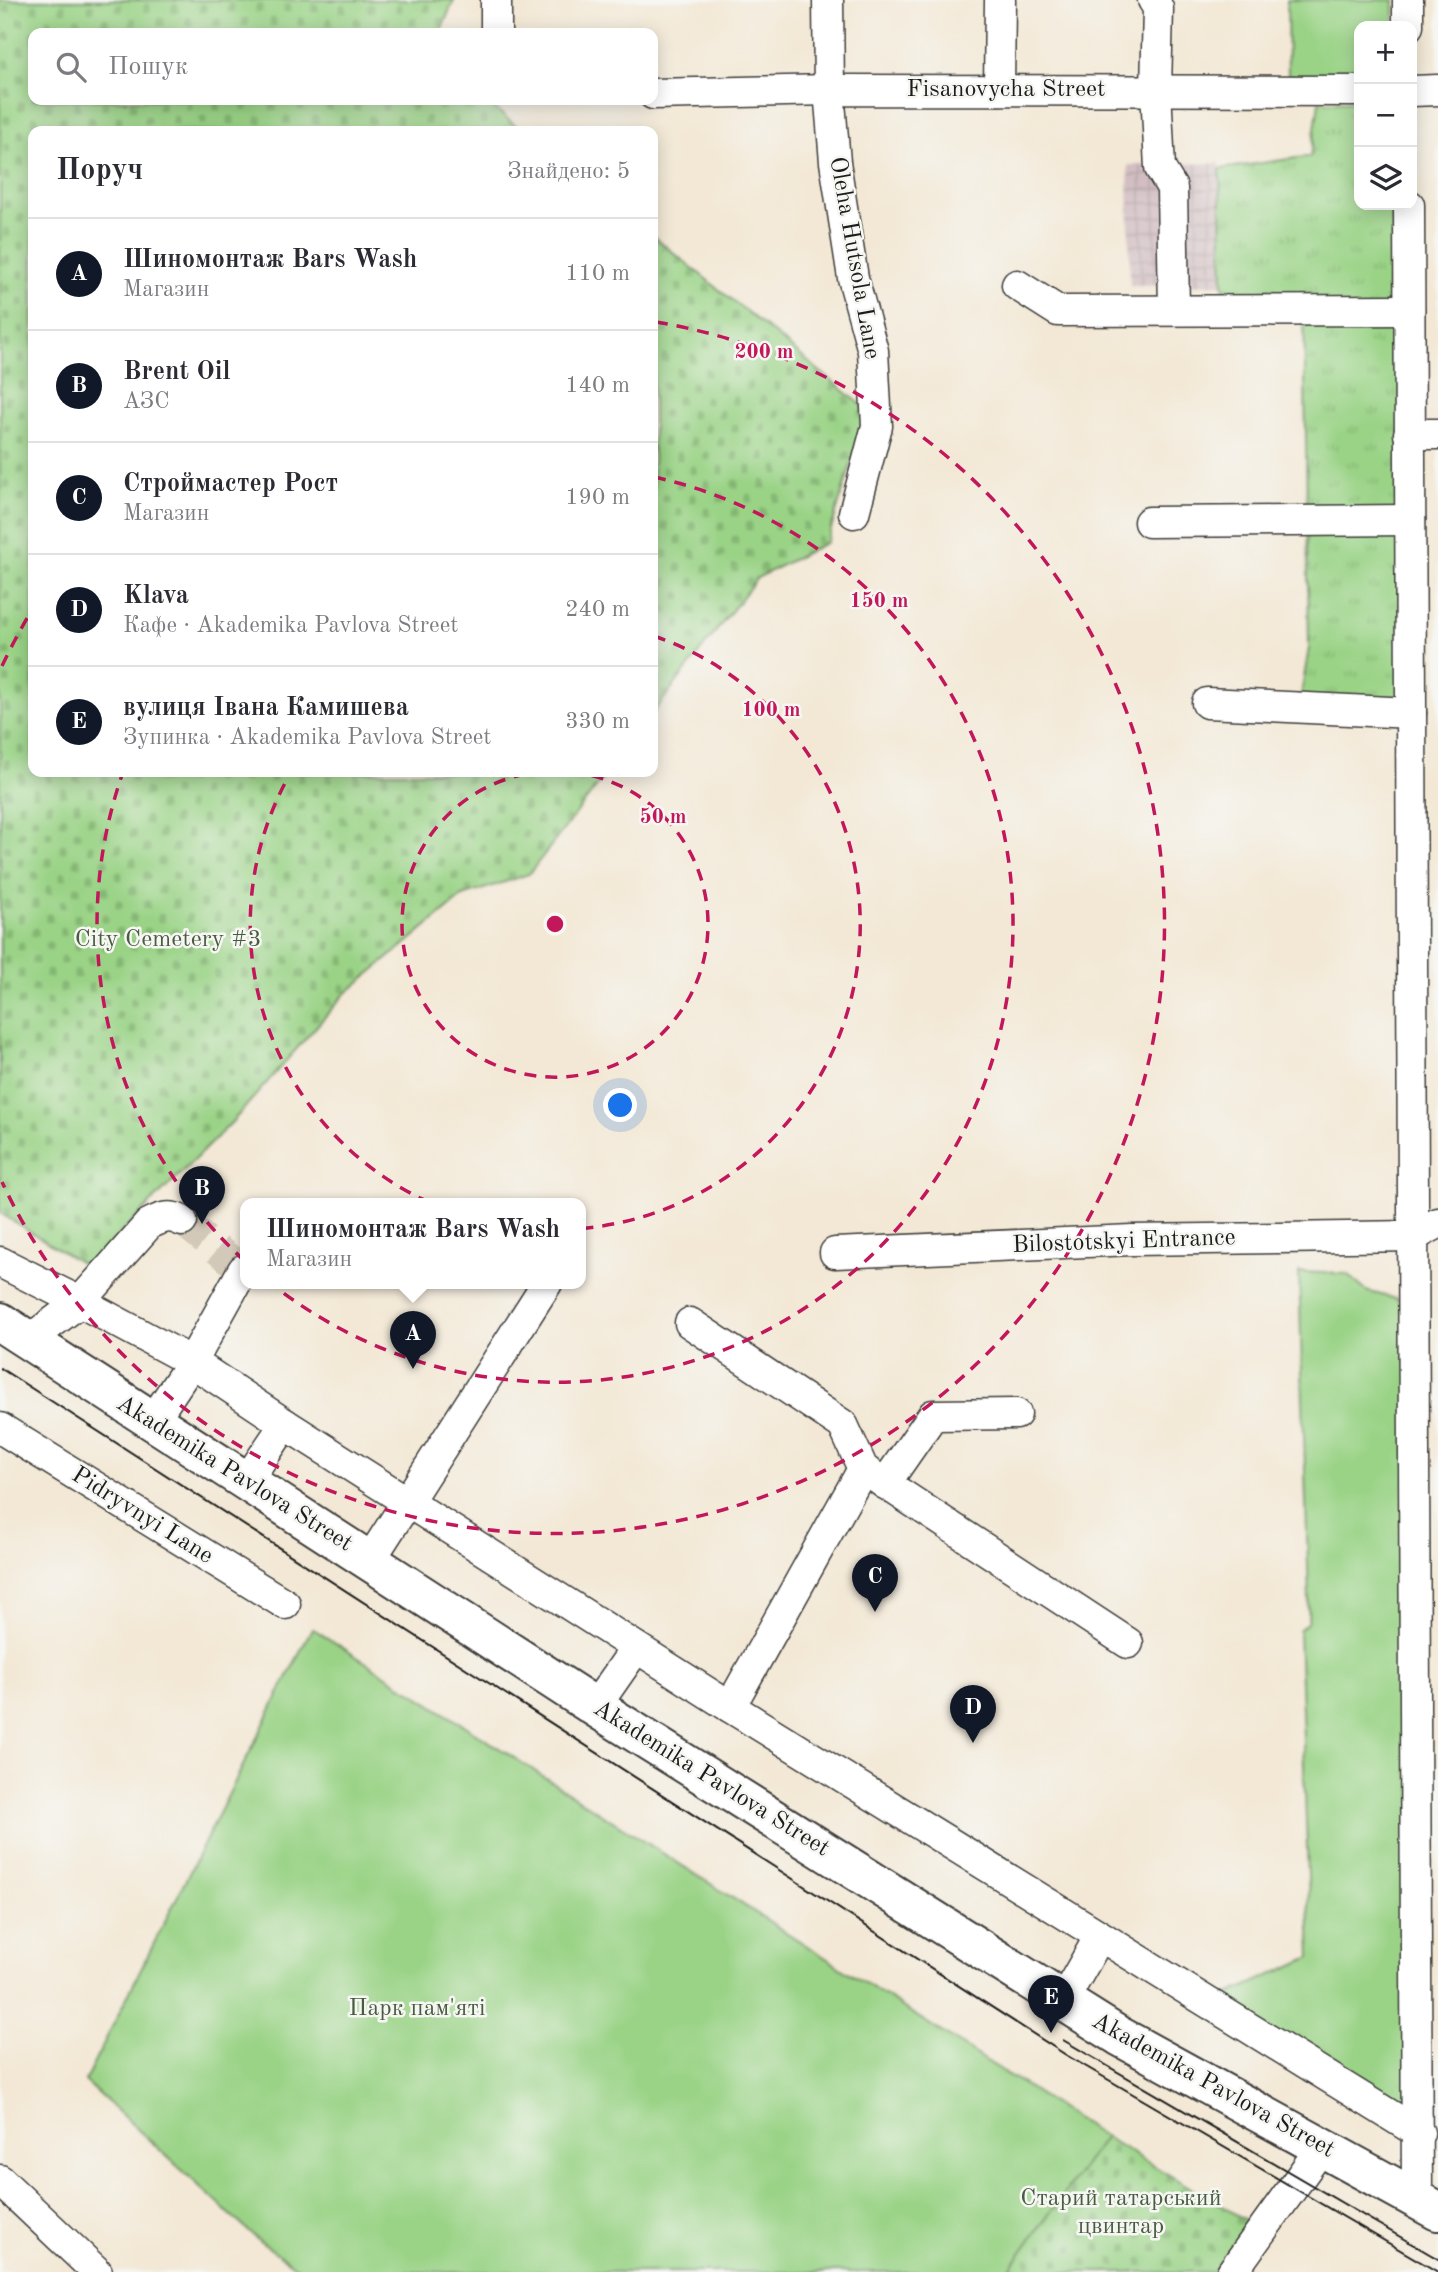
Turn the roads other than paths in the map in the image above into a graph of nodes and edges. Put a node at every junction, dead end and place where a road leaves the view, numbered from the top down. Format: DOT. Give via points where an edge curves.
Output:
graph roads {
  1 [pos="496,0"];
  2 [pos="828,0"];
  3 [pos="1000,0"];
  4 [pos="1153,0"];
  5 [pos="1408,0"];
  6 [pos="1408,21"];
  7 [pos="496,28"];
  8 [pos="829,90"];
  9 [pos="999,90"];
  10 [pos="1156,90"];
  11 [pos="1438,90"];
  12 [pos="1354,91"];
  13 [pos="1417,91"];
  14 [pos="658,94"];
  15 [pos="1409,210"];
  16 [pos="1017,285"];
  17 [pos="1174,310"];
  18 [pos="1409,310"];
  19 [pos="1424,434"];
  20 [pos="854,513"];
  21 [pos="1410,520"];
  22 [pos="1149,523"];
  23 [pos="1207,703"];
  24 [pos="1411,713"];
  25 [pos="181,1221"];
  26 [pos="1426,1230"];
  27 [pos="835,1253"];
  28 [pos="0,1262"];
  29 [pos="240,1275"];
  30 [pos="543,1289"];
  31 [pos="80,1302"];
  32 [pos="691,1323"];
  33 [pos="14,1331"];
  34 [pos="192,1362"];
  35 [pos="1016,1414"];
  36 [pos="152,1422"];
  37 [pos="285,1424"];
  38 [pos="0,1428"];
  39 [pos="874,1477"];
  40 [pos="246,1482"];
  41 [pos="407,1501"];
  42 [pos="370,1560"];
  43 [pos="285,1604"];
  44 [pos="1128,1643"];
  45 [pos="636,1648"];
  46 [pos="595,1707"];
  47 [pos="730,1707"];
  48 [pos="1100,1936"];
  49 [pos="1063,2001"];
  50 [pos="1419,2133"];
  51 [pos="1322,2147"];
  52 [pos="0,2180"];
  53 [pos="1428,2187"];
  54 [pos="97,2272"];
  55 [pos="1233,2272"];
  1 -- 7 [label="street"];
  2 -- 8 [label="street, Oleha Hutsola Lane"];
  3 -- 9 [label="street"];
  4 -- 10 [label="street" via="1158,8"];
  5 -- 6 [label="street"];
  8 -- 9 [label="street, Fisanovycha Street"];
  8 -- 14 [label="street, Fisanovycha Street"];
  8 -- 20 [label="street, Oleha Hutsola Lane" via="853,278 873,351 877,426"];
  9 -- 10 [label="street, Fisanovycha Street"];
  10 -- 12 [label="street, Fisanovycha Street"];
  10 -- 17 [label="street" via="1160,168 1172,188"];
  11 -- 13 [label="street"];
  15 -- 18 [label="street"];
  16 -- 17 [label="street" via="1058,311"];
  17 -- 18 [label="street"];
  18 -- 19 [label="street"];
  19 -- 21 [label="street"];
  21 -- 22 [label="street"];
  21 -- 24 [label="street"];
  23 -- 24 [label="street"];
  24 -- 26 [label="street"];
  25 -- 31 [label="street" via="164,1216 149,1224"];
  26 -- 27 [label="street, Bilostotskyi Entrance"];
  26 -- 50 [label="street"];
  28 -- 31 [label="street"];
  29 -- 34 [label="street"];
  30 -- 41 [label="street"];
  31 -- 33 [label="street"];
  31 -- 34 [label="street"];
  32 -- 39 [label="street" via="843,1425"];
  33 -- 36 [label="main road, Akademika Pavlova Street"];
  34 -- 36 [label="street"];
  34 -- 37 [label="street"];
  35 -- 39 [label="street" via="933,1415"];
  36 -- 40 [label="main road, Akademika Pavlova Street"];
  37 -- 40 [label="street"];
  37 -- 41 [label="street"];
  38 -- 43 [label="street, Pidryvnyi Lane"];
  39 -- 44 [label="street"];
  39 -- 47 [label="street"];
  40 -- 42 [label="main road, Akademika Pavlova Street"];
  41 -- 42 [label="street"];
  41 -- 45 [label="street"];
  42 -- 46 [label="main road, Akademika Pavlova Street"];
  45 -- 46 [label="street"];
  45 -- 47 [label="street"];
  46 -- 49 [label="main road, Akademika Pavlova Street"];
  47 -- 48 [label="street"];
  48 -- 49 [label="street"];
  48 -- 50 [label="street"];
  49 -- 51 [label="main road, Akademika Pavlova Street"];
  50 -- 53 [label="street"];
  51 -- 53 [label="main road, Akademika Pavlova Street"];
  51 -- 55 [label="street"];
  52 -- 54 [label="street"];
}
